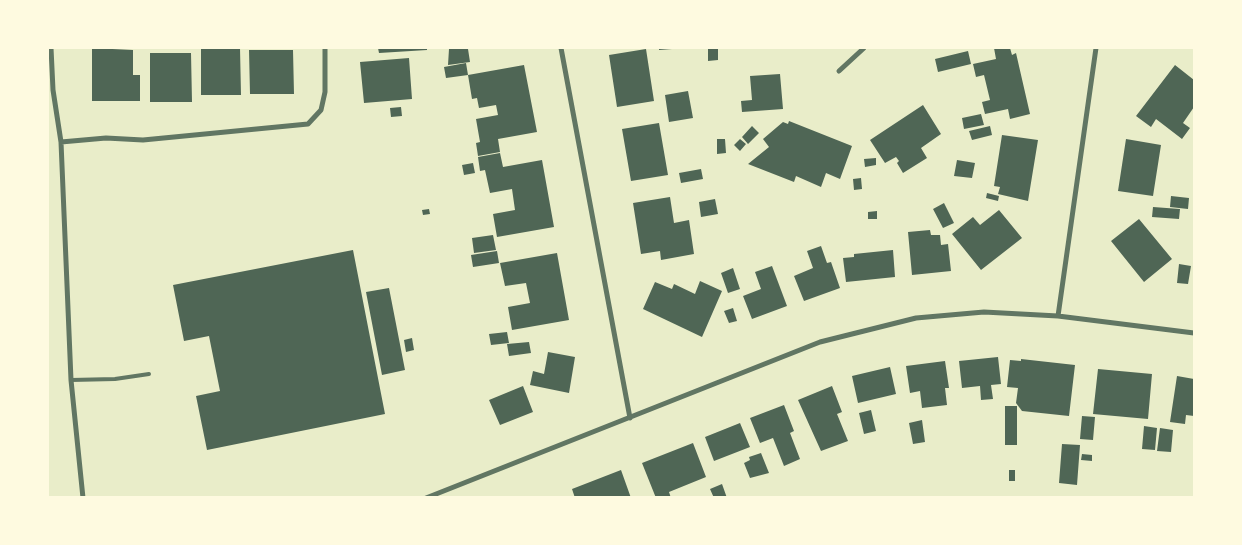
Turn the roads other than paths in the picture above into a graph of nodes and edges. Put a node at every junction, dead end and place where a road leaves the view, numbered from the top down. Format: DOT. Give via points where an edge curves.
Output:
graph roads {
  1 [pos="50,48"];
  2 [pos="324,48"];
  3 [pos="561,48"];
  4 [pos="864,48"];
  5 [pos="1096,48"];
  6 [pos="839,71"];
  7 [pos="61,142"];
  8 [pos="1058,316"];
  9 [pos="1194,333"];
  10 [pos="149,374"];
  11 [pos="71,380"];
  12 [pos="630,418"];
  13 [pos="83,498"];
  14 [pos="426,498"];
  1 -- 7 [label="street"];
  2 -- 7 [label="street" via="325,92 321,110 308,124 143,140 106,138"];
  3 -- 12 [label="street"];
  4 -- 6 [label="street"];
  5 -- 8 [label="street"];
  7 -- 11 [label="street"];
  8 -- 9 [label="street"];
  8 -- 12 [label="street" via="984,312 916,318 820,342"];
  10 -- 11 [label="lane"];
  11 -- 13 [label="street"];
  12 -- 14 [label="street"];
}
